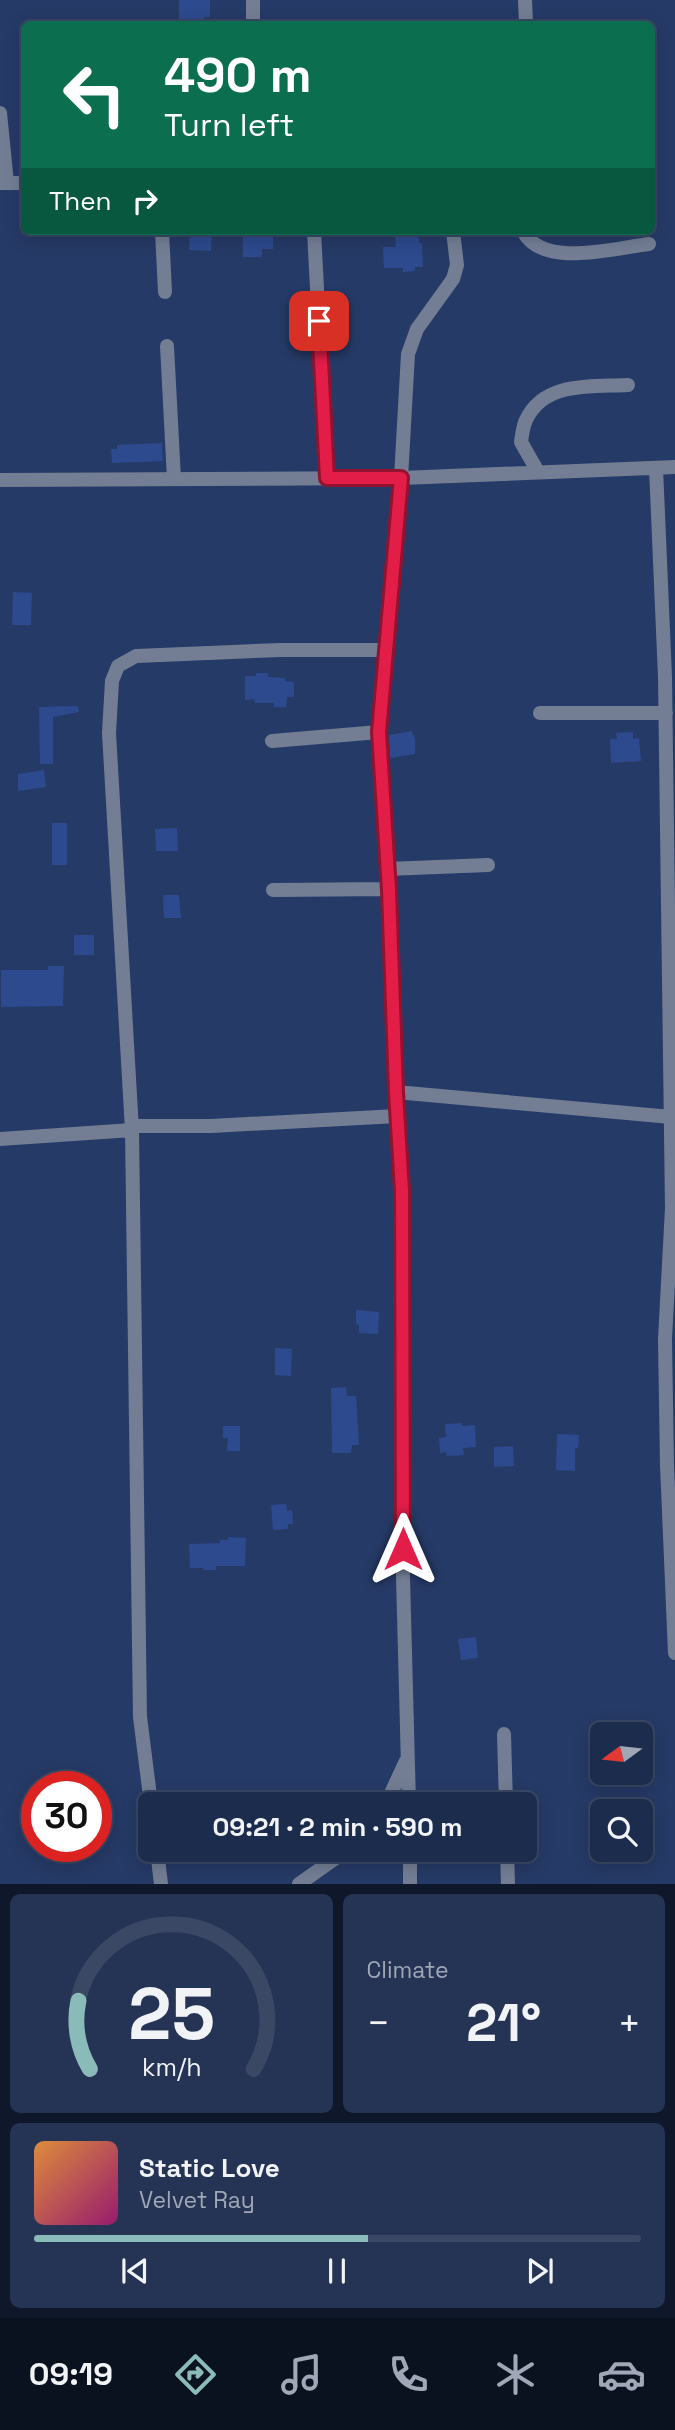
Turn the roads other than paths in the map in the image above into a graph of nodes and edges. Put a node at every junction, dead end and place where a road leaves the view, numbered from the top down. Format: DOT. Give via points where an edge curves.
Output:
graph roads {
  1 [pos="253,0"];
  2 [pos="525,0"];
  3 [pos="253,21"];
  4 [pos="526,21"];
  5 [pos="0,113"];
  6 [pos="4,183"];
  7 [pos="162,235"];
  8 [pos="314,235"];
  9 [pos="453,235"];
  10 [pos="527,235"];
  11 [pos="649,244"];
  12 [pos="165,292"];
  13 [pos="167,346"];
  14 [pos="628,385"];
  15 [pos="675,467"];
  16 [pos="656,468"];
  17 [pos="538,472"];
  18 [pos="327,478"];
  19 [pos="401,478"];
  20 [pos="174,479"];
  21 [pos="0,480"];
  22 [pos="669,636"];
  23 [pos="384,650"];
  24 [pos="540,713"];
  25 [pos="666,713"];
  26 [pos="379,732"];
  27 [pos="272,741"];
  28 [pos="488,865"];
  29 [pos="387,869"];
  30 [pos="273,890"];
  31 [pos="389,890"];
  32 [pos="396,1092"];
  33 [pos="397,1116"];
  34 [pos="671,1117"];
  35 [pos="132,1128"];
  36 [pos="0,1139"];
  37 [pos="674,1208"];
  38 [pos="675,1653"];
  39 [pos="504,1734"];
  40 [pos="408,1756"];
  41 [pos="149,1792"];
  42 [pos="392,1792"];
  43 [pos="410,1792"];
  44 [pos="506,1792"];
  45 [pos="158,1862"];
  46 [pos="330,1862"];
  47 [pos="410,1862"];
  48 [pos="507,1862"];
  49 [pos="161,1884"];
  50 [pos="299,1884"];
  51 [pos="410,1884"];
  52 [pos="508,1884"];
  1 -- 3 [label="street"];
  2 -- 4 [label="street"];
  5 -- 6 [label="street"];
  7 -- 12 [label="street"];
  8 -- 18 [label="street"];
  9 -- 19 [label="street" via="457,265 453,279 417,329 408,354"];
  10 -- 11 [label="street" via="551,252 577,254"];
  13 -- 20 [label="street"];
  14 -- 17 [label="street" via="570,388 544,396 526,420 521,442"];
  15 -- 16 [label="street"];
  16 -- 17 [label="street"];
  16 -- 22 [label="street"];
  17 -- 19 [label="street"];
  18 -- 19 [label="street"];
  18 -- 20 [label="street"];
  19 -- 23 [label="street"];
  20 -- 21 [label="street"];
  22 -- 25 [label="street"];
  23 -- 26 [label="street"];
  23 -- 35 [label="street" via="136,656 118,666 112,681 109,733"];
  24 -- 25 [label="street"];
  25 -- 34 [label="street"];
  26 -- 27 [label="street"];
  26 -- 29 [label="street"];
  28 -- 29 [label="street"];
  29 -- 31 [label="street"];
  30 -- 31 [label="street"];
  31 -- 32 [label="street"];
  32 -- 33 [label="street"];
  32 -- 34 [label="street"];
  33 -- 35 [label="street"];
  33 -- 40 [label="street" via="402,1191"];
  34 -- 37 [label="street"];
  35 -- 36 [label="street"];
  35 -- 41 [label="street" via="140,1717"];
  37 -- 38 [label="street" via="665,1339"];
  39 -- 44 [label="street"];
  40 -- 42 [label="street"];
  40 -- 43 [label="street"];
  45 -- 49 [label="street"];
  46 -- 50 [label="street"];
  47 -- 51 [label="street"];
  48 -- 52 [label="street"];
}
